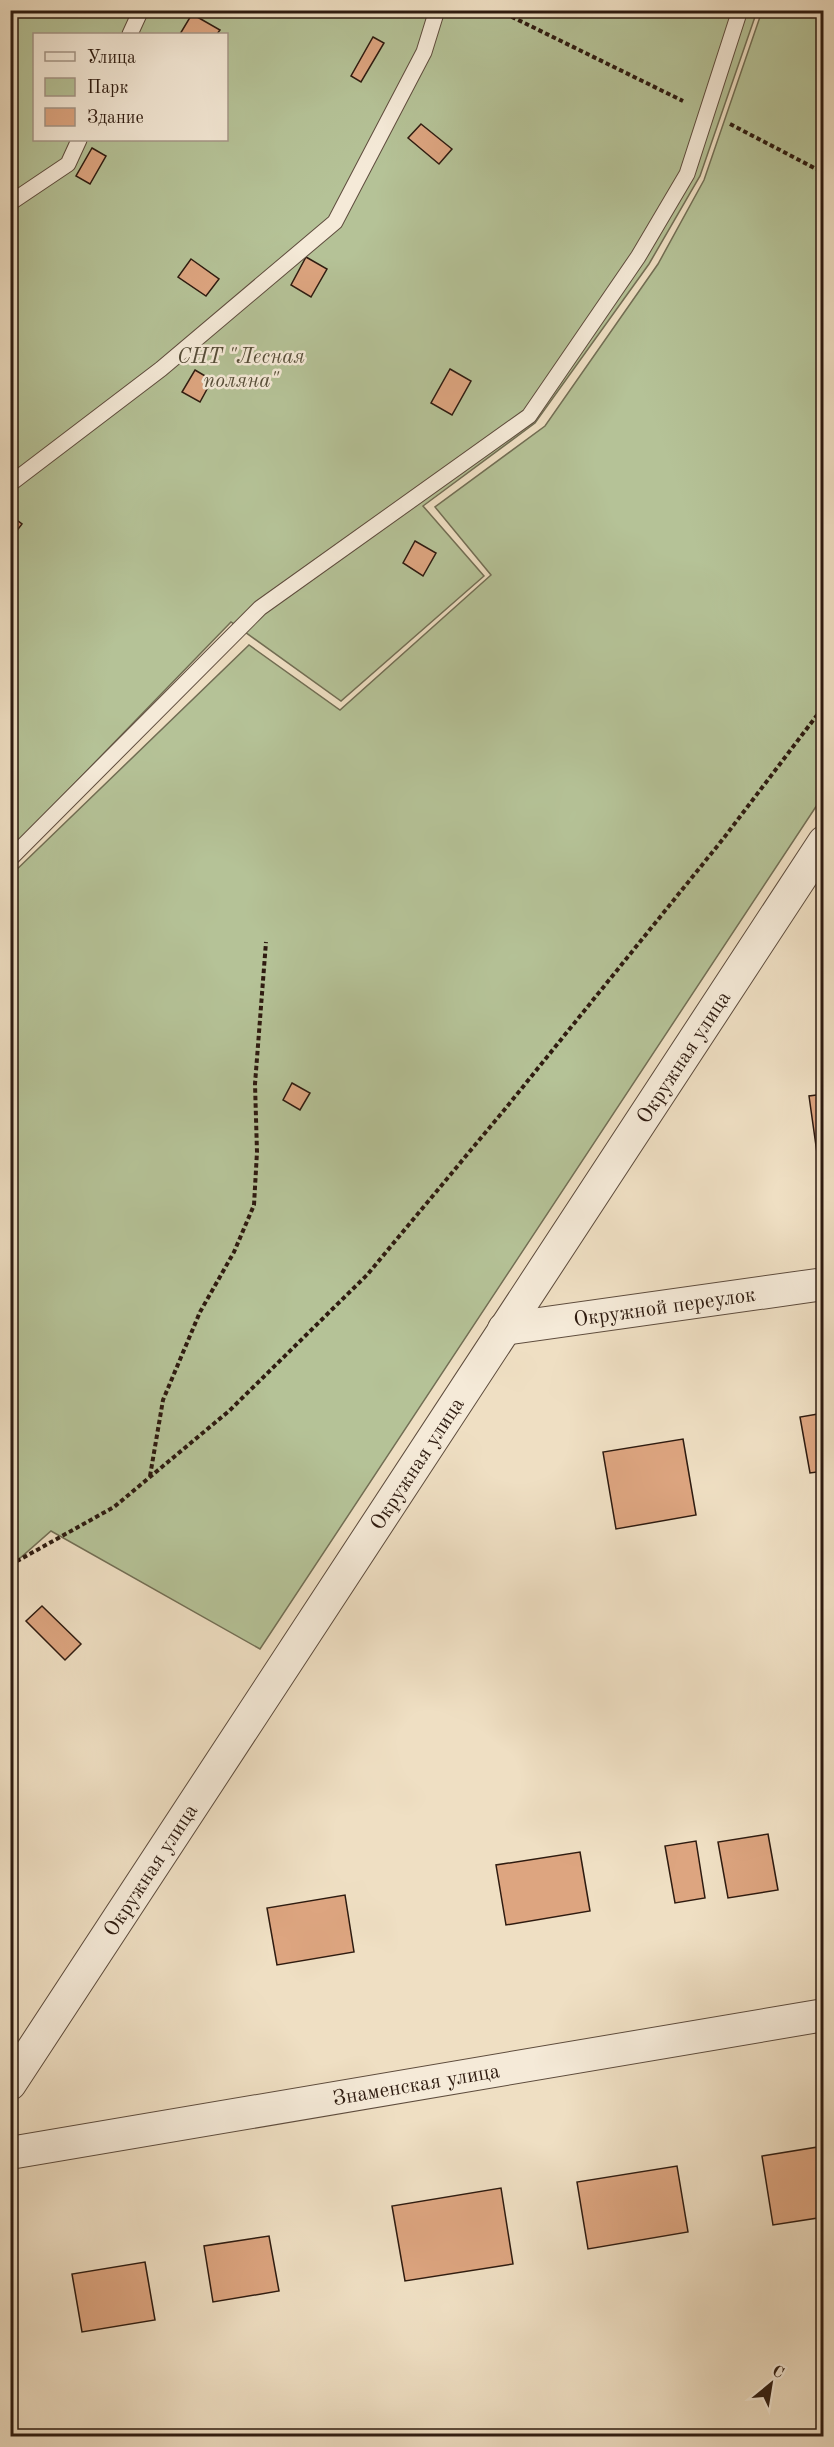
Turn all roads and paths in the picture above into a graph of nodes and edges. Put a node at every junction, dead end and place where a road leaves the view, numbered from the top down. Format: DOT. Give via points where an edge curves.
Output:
graph roads {
  1 [pos="141,10"];
  2 [pos="437,10"];
  3 [pos="498,10"];
  4 [pos="740,10"];
  5 [pos="130,33"];
  6 [pos="707,112"];
  7 [pos="80,141"];
  8 [pos="824,173"];
  9 [pos="10,203"];
  10 [pos="10,484"];
  11 [pos="824,706"];
  12 [pos="824,842"];
  13 [pos="10,859"];
  14 [pos="266,942"];
  15 [pos="824,1284"];
  16 [pos="504,1329"];
  17 [pos="150,1477"];
  18 [pos="10,1565"];
  19 [pos="824,2015"];
  20 [pos="10,2084"];
  21 [pos="10,2153"];
  1 -- 5 [label="lane"];
  2 -- 10 [label="lane" via="424,52 335,222 161,369"];
  3 -- 6 [label="path"];
  4 -- 6 [label="lane"];
  6 -- 8 [label="path"];
  6 -- 13 [label="lane" via="687,174 639,257 529,416 260,608"];
  7 -- 9 [label="lane" via="68,164"];
  11 -- 17 [label="path" via="723,839 367,1275 229,1411"];
  12 -- 16 [label="street, Окружная улица"];
  14 -- 17 [label="path" via="255,1083 254,1205 234,1252 200,1312 163,1400"];
  15 -- 16 [label="street, Окружной переулок"];
  16 -- 20 [label="street, Окружная улица"];
  17 -- 18 [label="path" via="114,1507"];
  19 -- 21 [label="street, Знаменская улица"];
}
